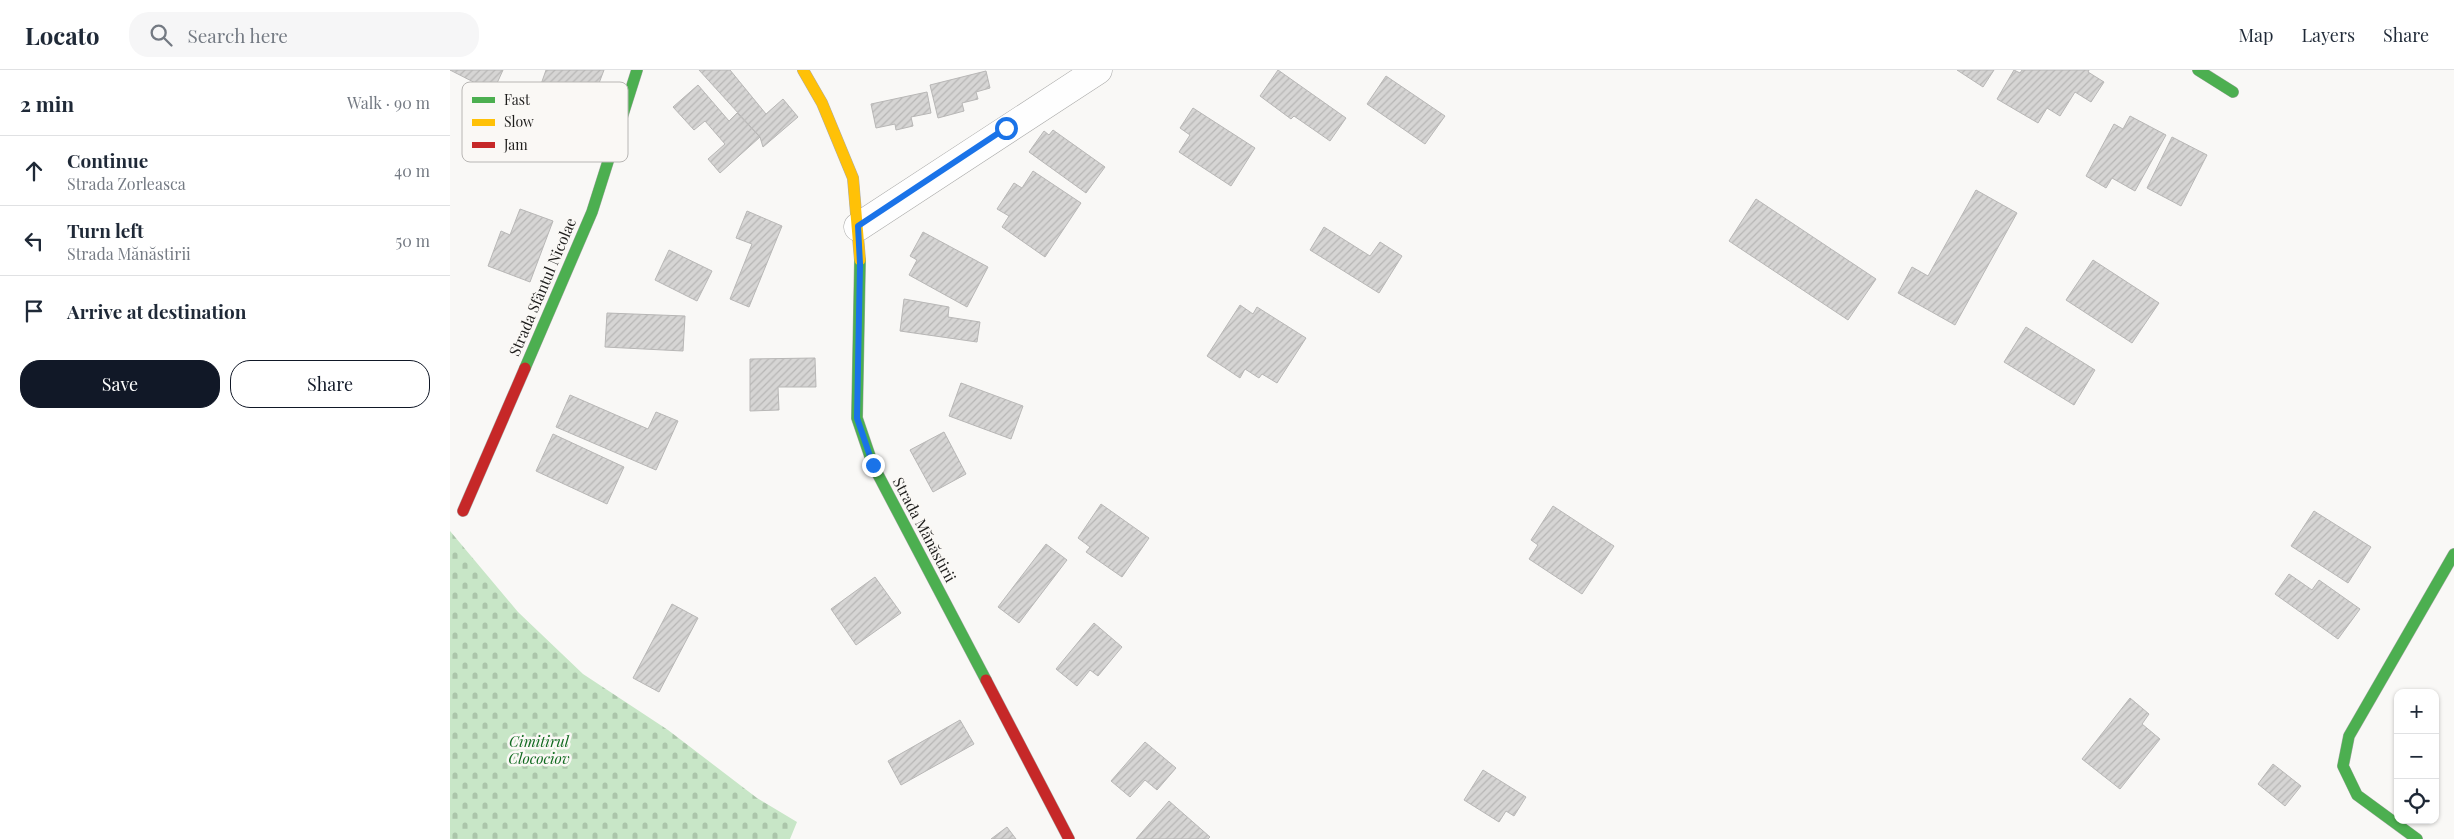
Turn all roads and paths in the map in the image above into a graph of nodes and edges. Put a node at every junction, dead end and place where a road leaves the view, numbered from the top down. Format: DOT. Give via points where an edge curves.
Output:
graph roads {
  1 [pos="637,70"];
  2 [pos="803,70"];
  3 [pos="1098,70"];
  4 [pos="2198,70"];
  5 [pos="2232,92"];
  6 [pos="628,98"];
  7 [pos="608,162"];
  8 [pos="858,226"];
  9 [pos="463,511"];
  10 [pos="2454,554"];
  11 [pos="1069,839"];
  12 [pos="2417,839"];
  1 -- 6 [label="street, Strada Sfântul Nicolae"];
  2 -- 8 [label="street, Strada Mănăstirii" via="822,103 853,178"];
  3 -- 8 [label="street"];
  4 -- 5 [label="street"];
  7 -- 9 [label="street, Strada Sfântul Nicolae" via="592,212"];
  8 -- 11 [label="street, Strada Mănăstirii" via="857,418 873,465"];
  10 -- 12 [label="street" via="2349,736 2343,766 2357,795"];
}
